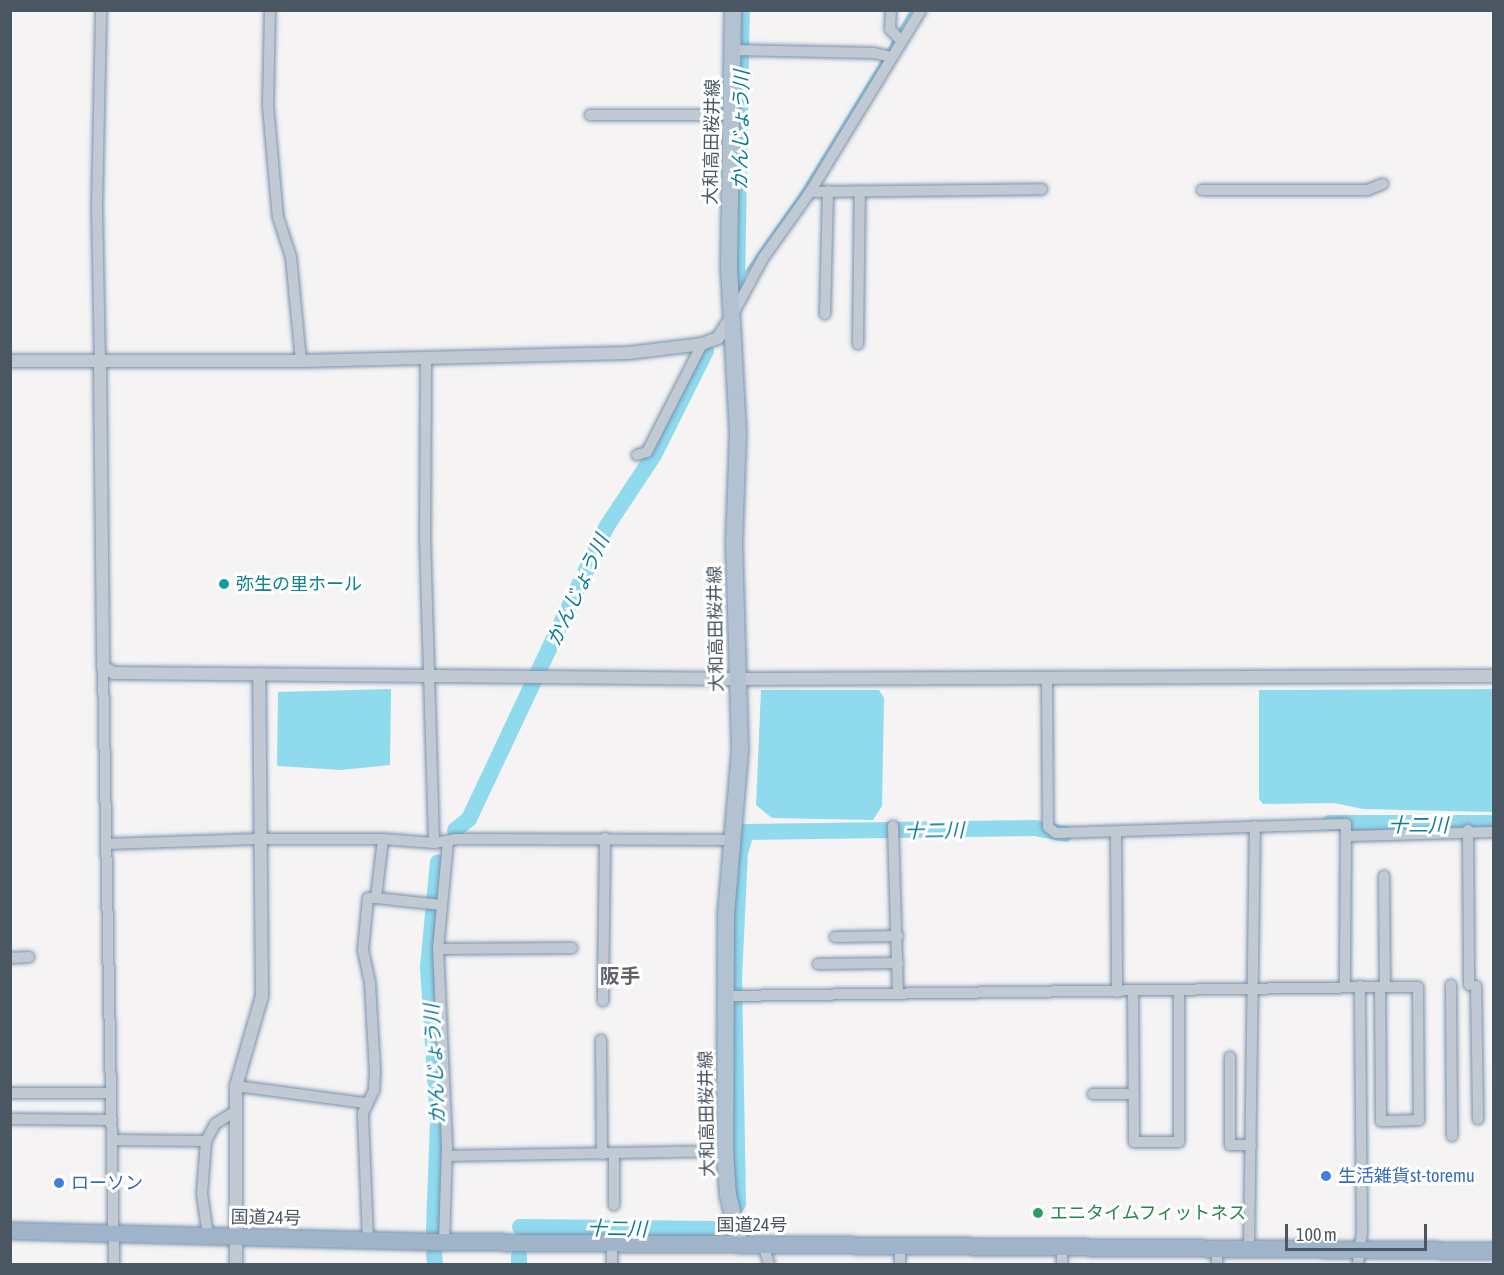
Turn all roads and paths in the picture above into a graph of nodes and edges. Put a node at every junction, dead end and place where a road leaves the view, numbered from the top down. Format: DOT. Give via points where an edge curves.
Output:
graph roads {
  1 [pos="102,10"];
  2 [pos="270,10"];
  3 [pos="733,10"];
  4 [pos="891,10"];
  5 [pos="921,10"];
  6 [pos="902,41"];
  7 [pos="738,50"];
  8 [pos="892,57"];
  9 [pos="590,115"];
  10 [pos="732,116"];
  11 [pos="1383,184"];
  12 [pos="1042,189"];
  13 [pos="1202,190"];
  14 [pos="828,191"];
  15 [pos="860,191"];
  16 [pos="810,192"];
  17 [pos="733,314"];
  18 [pos="825,314"];
  19 [pos="702,344"];
  20 [pos="858,344"];
  21 [pos="426,357"];
  22 [pos="10,361"];
  23 [pos="301,361"];
  24 [pos="100,363"];
  25 [pos="637,455"];
  26 [pos="103,667"];
  27 [pos="260,674"];
  28 [pos="428,676"];
  29 [pos="1494,676"];
  30 [pos="737,679"];
  31 [pos="1047,679"];
  32 [pos="893,826"];
  33 [pos="1255,826"];
  34 [pos="1468,830"];
  35 [pos="1116,832"];
  36 [pos="1494,832"];
  37 [pos="1348,836"];
  38 [pos="604,838"];
  39 [pos="258,839"];
  40 [pos="383,839"];
  41 [pos="733,840"];
  42 [pos="448,841"];
  43 [pos="434,843"];
  44 [pos="107,844"];
  45 [pos="1384,876"];
  46 [pos="376,898"];
  47 [pos="437,904"];
  48 [pos="898,936"];
  49 [pos="835,937"];
  50 [pos="572,948"];
  51 [pos="438,950"];
  52 [pos="29,957"];
  53 [pos="10,958"];
  54 [pos="898,963"];
  55 [pos="818,964"];
  56 [pos="1450,985"];
  57 [pos="1345,986"];
  58 [pos="1360,986"];
  59 [pos="1382,987"];
  60 [pos="1252,991"];
  61 [pos="898,992"];
  62 [pos="1117,992"];
  63 [pos="1133,992"];
  64 [pos="1179,992"];
  65 [pos="725,996"];
  66 [pos="603,1000"];
  67 [pos="601,1040"];
  68 [pos="1230,1057"];
  69 [pos="236,1086"];
  70 [pos="10,1093"];
  71 [pos="111,1093"];
  72 [pos="1093,1094"];
  73 [pos="1134,1094"];
  74 [pos="366,1103"];
  75 [pos="236,1111"];
  76 [pos="10,1119"];
  77 [pos="1478,1119"];
  78 [pos="112,1120"];
  79 [pos="1452,1136"];
  80 [pos="112,1140"];
  81 [pos="206,1141"];
  82 [pos="1251,1144"];
  83 [pos="725,1151"];
  84 [pos="602,1154"];
  85 [pos="614,1154"];
  86 [pos="447,1156"];
  87 [pos="614,1205"];
  88 [pos="10,1231"];
  89 [pos="114,1233"];
  90 [pos="208,1236"];
  91 [pos="237,1237"];
  92 [pos="368,1240"];
  93 [pos="444,1242"];
  94 [pos="612,1244"];
  95 [pos="740,1244"];
  96 [pos="763,1244"];
  97 [pos="900,1245"];
  98 [pos="1062,1246"];
  99 [pos="1249,1248"];
  100 [pos="1494,1251"];
  101 [pos="1217,1256"];
  102 [pos="1358,1257"];
  103 [pos="114,1264"];
  104 [pos="236,1264"];
  105 [pos="612,1264"];
  106 [pos="769,1264"];
  107 [pos="900,1264"];
  108 [pos="1062,1264"];
  1 -- 24 [label="street" via="97,206"];
  2 -- 23 [label="street" via="268,106 278,217 291,257"];
  3 -- 7 [label="main road, 大和高田桜井線"];
  4 -- 6 [label="street" via="890,29"];
  5 -- 6 [label="street"];
  6 -- 8 [label="street"];
  7 -- 8 [label="street" via="874,53"];
  7 -- 10 [label="main road, 大和高田桜井線"];
  8 -- 16 [label="street"];
  9 -- 10 [label="street"];
  10 -- 17 [label="main road, 大和高田桜井線"];
  11 -- 13 [label="street" via="1367,190"];
  12 -- 15 [label="street"];
  14 -- 15 [label="street"];
  14 -- 16 [label="street"];
  14 -- 18 [label="street"];
  15 -- 20 [label="street"];
  16 -- 17 [label="street" via="763,258"];
  17 -- 19 [label="street" via="718,338"];
  17 -- 30 [label="main road, 大和高田桜井線" via="738,434 734,543"];
  19 -- 21 [label="street" via="592,355"];
  19 -- 25 [label="street" via="648,452"];
  21 -- 23 [label="street"];
  21 -- 28 [label="street"];
  22 -- 24 [label="street"];
  23 -- 24 [label="street"];
  24 -- 26 [label="street"];
  26 -- 27 [label="street" via="114,673"];
  26 -- 44 [label="street"];
  27 -- 28 [label="street"];
  27 -- 39 [label="street"];
  28 -- 30 [label="street"];
  28 -- 43 [label="street"];
  29 -- 31 [label="street"];
  30 -- 31 [label="street"];
  30 -- 41 [label="main road, 大和高田桜井線" via="739,791"];
  31 -- 35 [label="street" via="1047,827 1056,833"];
  32 -- 48 [label="street"];
  33 -- 35 [label="street"];
  33 -- 37 [label="street" via="1346,824"];
  33 -- 60 [label="street"];
  34 -- 36 [label="street"];
  34 -- 37 [label="street"];
  34 -- 77 [label="street"];
  35 -- 62 [label="street"];
  37 -- 57 [label="street"];
  38 -- 41 [label="street"];
  38 -- 42 [label="street"];
  38 -- 66 [label="street"];
  39 -- 40 [label="street"];
  39 -- 44 [label="street"];
  39 -- 69 [label="street" via="262,996"];
  40 -- 43 [label="street"];
  40 -- 46 [label="street"];
  41 -- 65 [label="main road, 大和高田桜井線" via="726,914"];
  42 -- 43 [label="street"];
  42 -- 47 [label="street"];
  44 -- 71 [label="street"];
  45 -- 59 [label="street"];
  46 -- 47 [label="street"];
  46 -- 74 [label="street" via="368,898 363,950 374,1042 374,1090"];
  47 -- 51 [label="street"];
  48 -- 49 [label="street"];
  48 -- 54 [label="street"];
  50 -- 51 [label="street"];
  51 -- 86 [label="street"];
  52 -- 53 [label="street"];
  54 -- 55 [label="street"];
  54 -- 61 [label="street"];
  56 -- 79 [label="street"];
  57 -- 58 [label="street"];
  57 -- 60 [label="street"];
  58 -- 59 [label="street"];
  58 -- 102 [label="street" via="1362,1232"];
  59 -- 59 [label="street" via="1418,987 1419,1120 1381,1121"];
  60 -- 64 [label="street"];
  60 -- 82 [label="street"];
  61 -- 62 [label="street"];
  61 -- 65 [label="street"];
  62 -- 63 [label="street"];
  63 -- 64 [label="street"];
  63 -- 73 [label="street"];
  64 -- 73 [label="street" via="1179,1142 1134,1142"];
  65 -- 83 [label="main road, 大和高田桜井線"];
  67 -- 84 [label="street"];
  68 -- 82 [label="street" via="1230,1144"];
  69 -- 74 [label="street"];
  69 -- 75 [label="street"];
  70 -- 71 [label="street"];
  71 -- 78 [label="street"];
  72 -- 73 [label="street"];
  74 -- 92 [label="street"];
  75 -- 81 [label="street" via="215,1124"];
  75 -- 91 [label="street"];
  76 -- 78 [label="street"];
  78 -- 80 [label="street"];
  80 -- 81 [label="street"];
  80 -- 89 [label="street"];
  81 -- 90 [label="street" via="202,1194"];
  82 -- 99 [label="street"];
  83 -- 85 [label="street"];
  83 -- 95 [label="main road, 大和高田桜井線" via="728,1195"];
  84 -- 85 [label="street"];
  84 -- 86 [label="street"];
  85 -- 87 [label="street"];
  86 -- 93 [label="street"];
  88 -- 89 [label="highway, 国道24号"];
  89 -- 90 [label="highway, 国道24号"];
  89 -- 103 [label="street"];
  90 -- 91 [label="highway, 国道24号"];
  91 -- 92 [label="highway, 国道24号"];
  91 -- 104 [label="street"];
  92 -- 93 [label="highway, 国道24号"];
  93 -- 94 [label="highway, 国道24号"];
  94 -- 95 [label="highway, 国道24号"];
  94 -- 105 [label="street"];
  95 -- 96 [label="highway, 国道24号"];
  96 -- 97 [label="highway, 国道24号"];
  96 -- 106 [label="street"];
  97 -- 98 [label="highway, 国道24号"];
  97 -- 107 [label="street"];
  98 -- 101 [label="highway, 国道24号"];
  98 -- 108 [label="street"];
  99 -- 101 [label="highway, 国道24号"];
  99 -- 102 [label="highway, 国道24号"];
  100 -- 102 [label="highway, 国道24号"];
}
